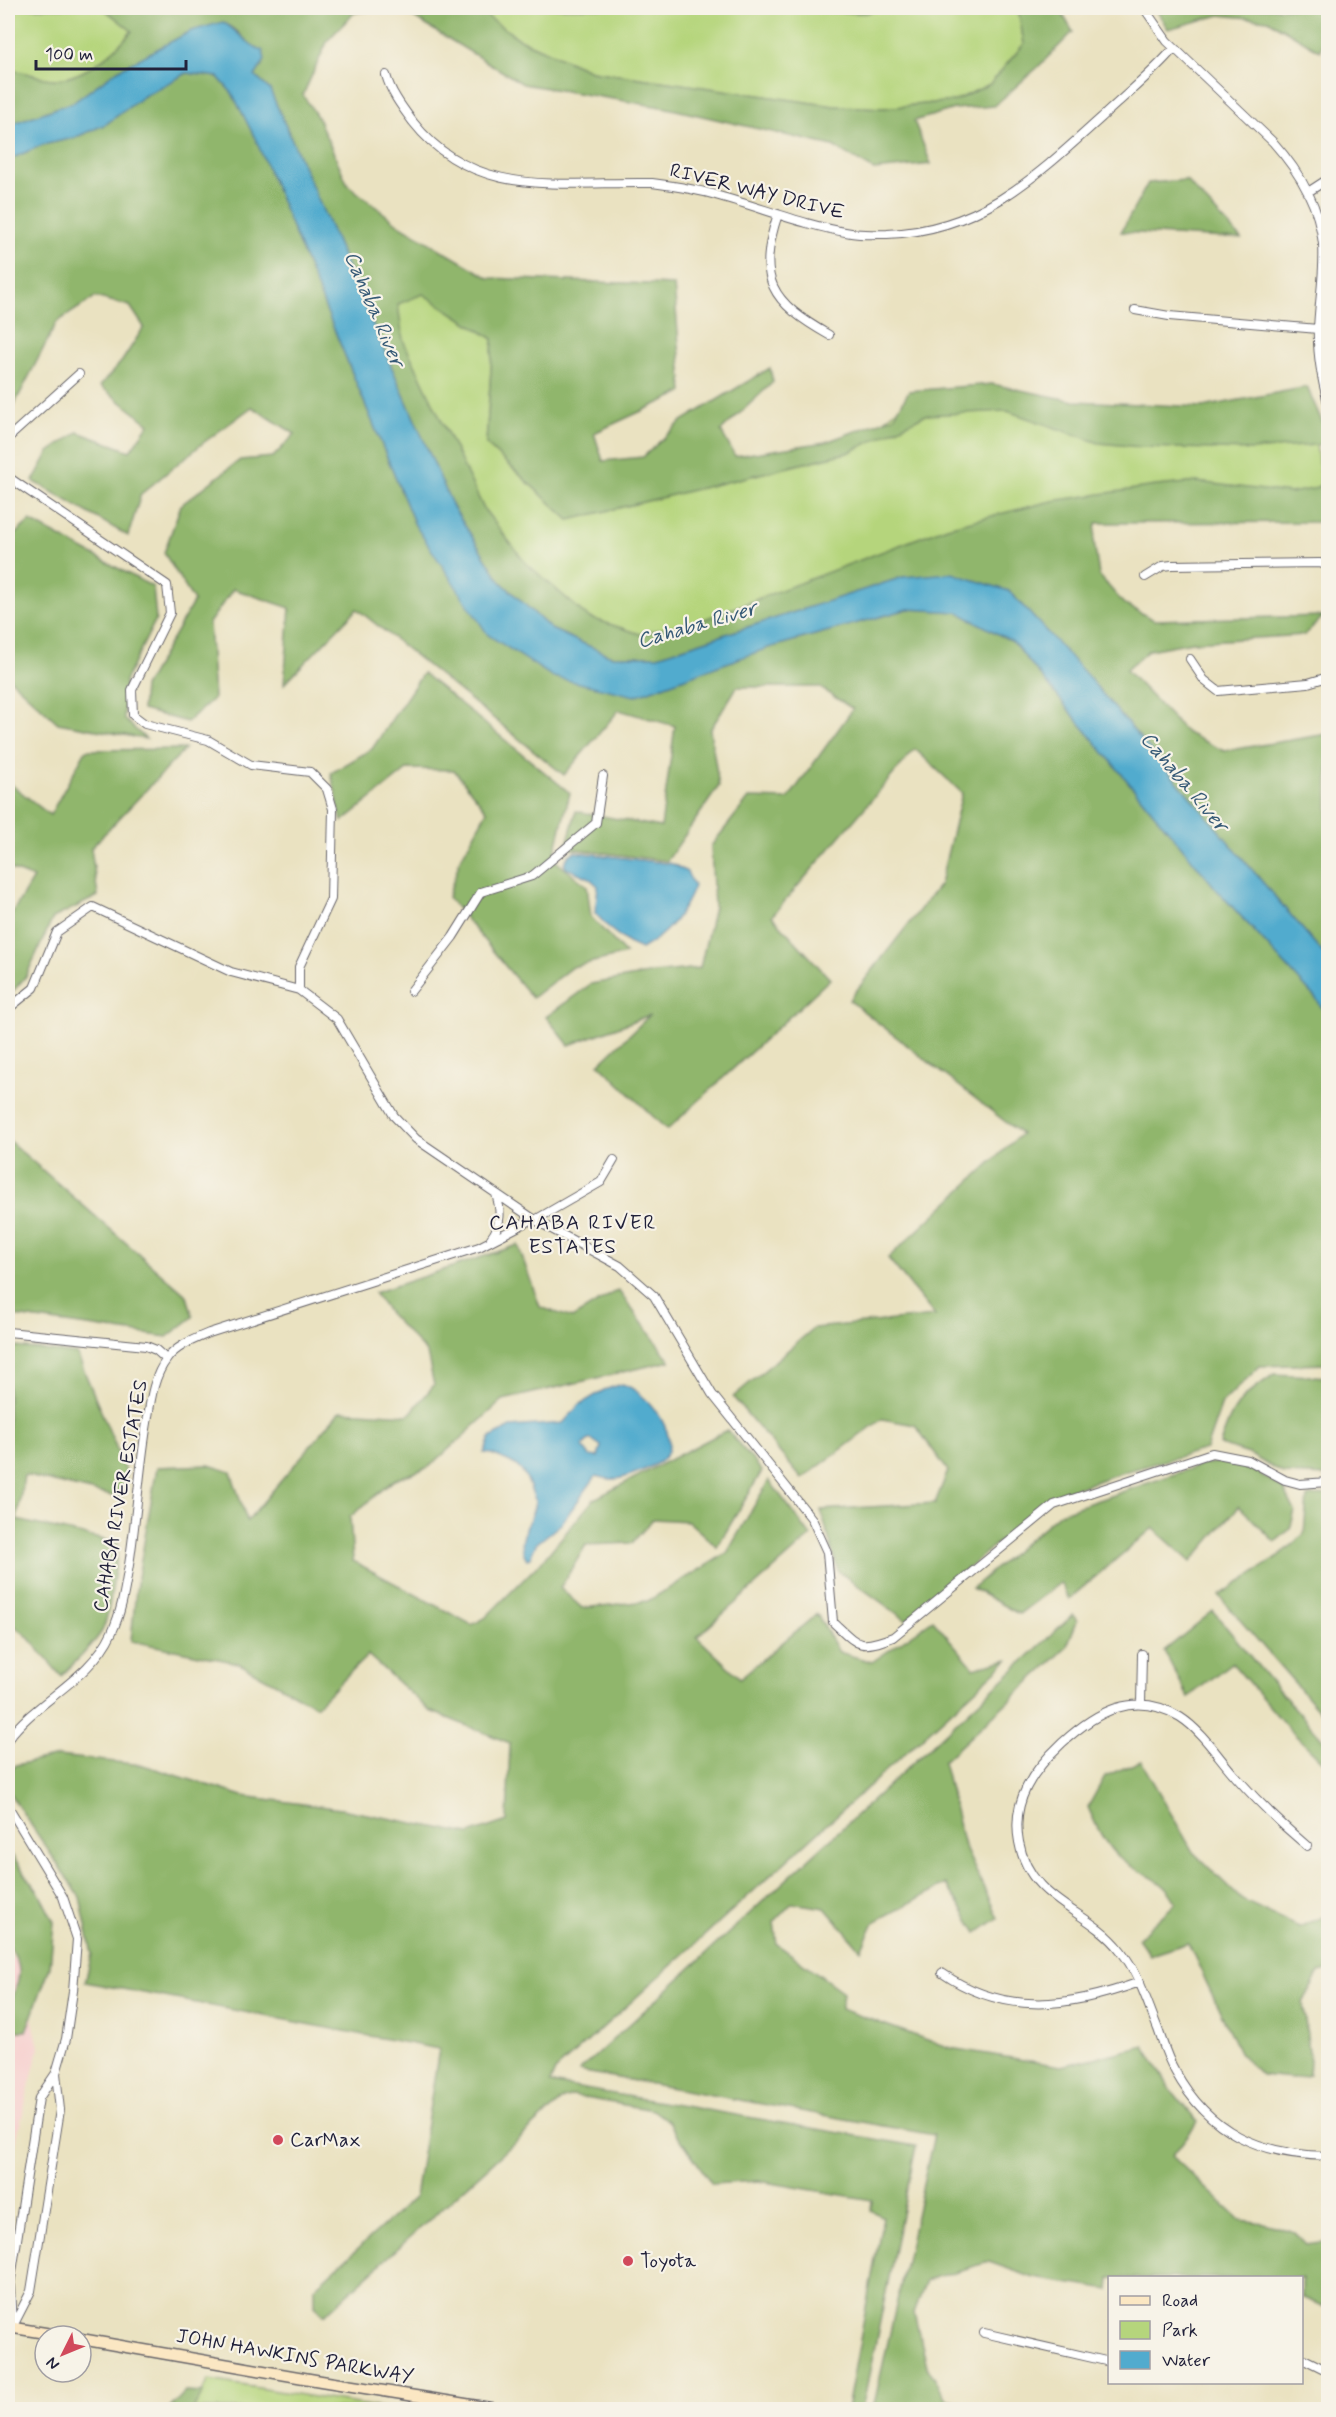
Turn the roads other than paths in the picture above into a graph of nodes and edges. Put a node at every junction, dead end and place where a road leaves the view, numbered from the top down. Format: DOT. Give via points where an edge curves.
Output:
graph roads {
  1 [pos="1144,8"];
  2 [pos="1174,48"];
  3 [pos="386,75"];
  4 [pos="1329,179"];
  5 [pos="1308,192"];
  6 [pos="778,214"];
  7 [pos="1134,310"];
  8 [pos="1318,329"];
  9 [pos="829,335"];
  10 [pos="79,374"];
  11 [pos="1329,403"];
  12 [pos="8,438"];
  13 [pos="8,477"];
  14 [pos="1329,566"];
  15 [pos="1145,577"];
  16 [pos="1190,659"];
  17 [pos="1329,677"];
  18 [pos="603,776"];
  19 [pos="299,990"];
  20 [pos="411,991"];
  21 [pos="8,1009"];
  22 [pos="614,1160"];
  23 [pos="496,1193"];
  24 [pos="534,1220"];
  25 [pos="490,1239"];
  26 [pos="8,1332"];
  27 [pos="166,1359"];
  28 [pos="1329,1482"];
  29 [pos="1142,1654"];
  30 [pos="1141,1704"];
  31 [pos="8,1739"];
  32 [pos="8,1806"];
  33 [pos="1307,1846"];
  34 [pos="942,1973"];
  35 [pos="1140,1982"];
  36 [pos="56,2073"];
  37 [pos="1329,2157"];
  38 [pos="10,2327"];
  39 [pos="33,2331"];
  40 [pos="984,2333"];
  41 [pos="93,2341"];
  42 [pos="1303,2358"];
  43 [pos="1108,2362"];
  44 [pos="1329,2371"];
  45 [pos="503,2409"];
  1 -- 2 [label="street"];
  2 -- 5 [label="street" via="1273,142 1298,172"];
  2 -- 6 [label="street, RIVER WAY DRIVE" via="1026,182 999,202 959,221 915,232 854,234"];
  3 -- 6 [label="street, RIVER WAY DRIVE" via="402,107 431,143 458,163 488,176 533,182 673,186"];
  4 -- 5 [label="street"];
  5 -- 8 [label="street" via="1322,241"];
  6 -- 9 [label="street" via="767,252 773,288 791,311"];
  7 -- 8 [label="street"];
  8 -- 11 [label="street"];
  10 -- 12 [label="street"];
  13 -- 19 [label="street" via="167,585 170,613 132,690 133,716 144,724 208,740 251,765 310,772 327,789 333,809 331,899 299,967"];
  14 -- 15 [label="street" via="1172,565"];
  16 -- 17 [label="street" via="1204,680 1218,690 1308,683"];
  18 -- 20 [label="street" via="596,823 532,876 481,892 453,937"];
  19 -- 21 [label="street" via="231,972 93,907 57,932 34,988"];
  19 -- 23 [label="street" via="337,1019 394,1116 416,1139"];
  22 -- 24 [label="street, CAHABA RIVER ESTATES" via="601,1182"];
  23 -- 24 [label="street"];
  23 -- 25 [label="street" via="500,1218"];
  24 -- 25 [label="street, CAHABA RIVER ESTATES"];
  24 -- 28 [label="street" via="620,1266 654,1296 712,1394 812,1519 827,1552 833,1622 855,1643 871,1646 893,1637 1054,1505 1212,1453 1248,1460 1300,1484"];
  25 -- 27 [label="street, CAHABA RIVER ESTATES" via="479,1247 209,1333"];
  26 -- 27 [label="street" via="146,1347"];
  27 -- 31 [label="street, CAHABA RIVER ESTATES" via="149,1407 127,1576 117,1619 104,1647 79,1676 35,1710"];
  29 -- 30 [label="street"];
  30 -- 33 [label="street" via="1164,1709 1196,1731 1270,1815"];
  30 -- 35 [label="street" via="1115,1708 1092,1718 1049,1756 1026,1788 1017,1828 1024,1860 1038,1885 1108,1936"];
  32 -- 36 [label="street" via="63,1897 77,1940 69,2020"];
  34 -- 35 [label="street" via="964,1988 1022,2003 1077,2001"];
  35 -- 37 [label="street" via="1174,2069 1186,2089 1215,2120 1261,2147 1281,2153"];
  36 -- 38 [label="street" via="39,2098 10,2285"];
  36 -- 38 [label="street" via="60,2110 31,2290"];
  38 -- 39 [label="main road"];
  40 -- 43 [label="street"];
  41 -- 45 [label="main road, JOHN HAWKINS PARKWAY"];
  42 -- 44 [label="street"];
}
